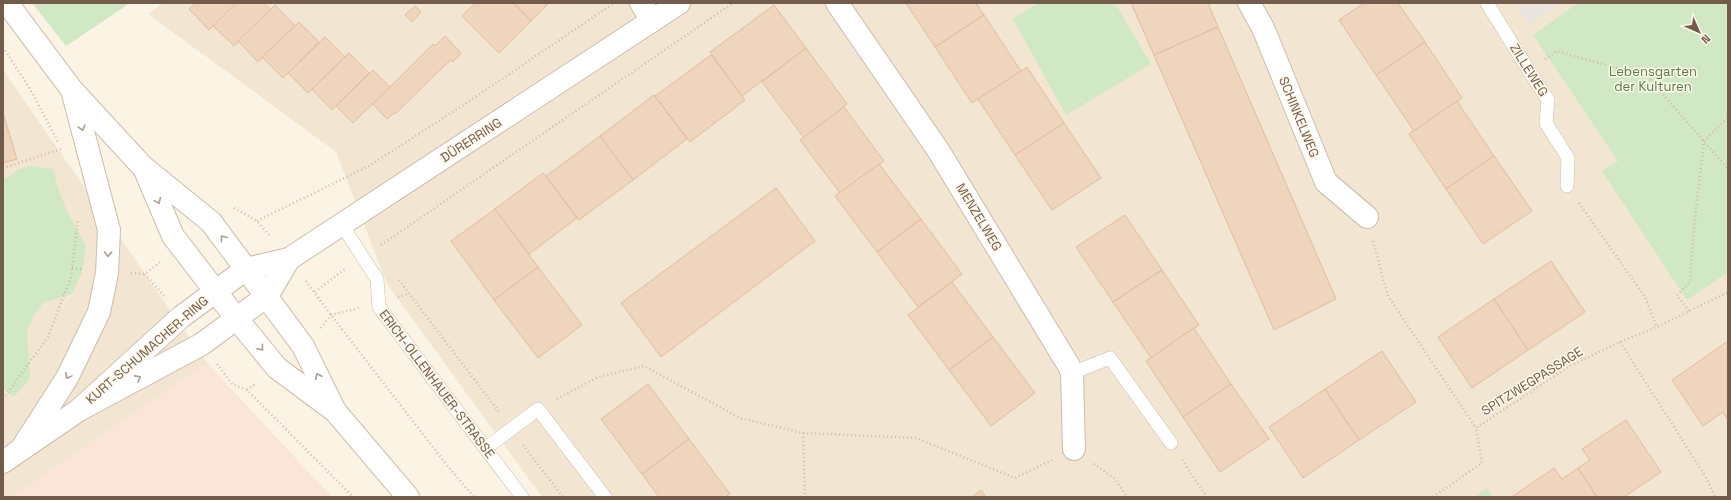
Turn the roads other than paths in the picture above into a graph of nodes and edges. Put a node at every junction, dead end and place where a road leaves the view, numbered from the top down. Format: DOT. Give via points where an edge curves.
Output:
graph roads {
  1 [pos="7,3"];
  2 [pos="641,3"];
  3 [pos="679,3"];
  4 [pos="837,3"];
  5 [pos="1249,3"];
  6 [pos="1487,3"];
  7 [pos="652,21"];
  8 [pos="72,90"];
  9 [pos="142,166"];
  10 [pos="1567,186"];
  11 [pos="1367,217"];
  12 [pos="342,225"];
  13 [pos="289,259"];
  14 [pos="246,270"];
  15 [pos="215,292"];
  16 [pos="267,296"];
  17 [pos="236,318"];
  18 [pos="1072,373"];
  19 [pos="79,410"];
  20 [pos="335,411"];
  21 [pos="1171,443"];
  22 [pos="22,448"];
  23 [pos="486,448"];
  24 [pos="1074,449"];
  25 [pos="3,462"];
  26 [pos="408,497"];
  27 [pos="522,497"];
  28 [pos="605,497"];
  1 -- 8 [label="street"];
  2 -- 7 [label="street"];
  3 -- 7 [label="street, DÜRERRING"];
  4 -- 18 [label="street, MENZELWEG" via="938,150"];
  5 -- 11 [label="street, SCHINKELWEG" via="1263,28 1326,182"];
  6 -- 10 [label="lane, ZILLEWEG" via="1548,100 1546,123 1568,158"];
  7 -- 12 [label="street, DÜRERRING"];
  8 -- 9 [label="street"];
  8 -- 22 [label="street, KURT-SCHUMACHER-RING, one-way" via="109,230 108,273 98,312 70,371"];
  14 -- 9 [label="street, one-way" via="212,222"];
  9 -- 15 [label="street, one-way" via="173,236"];
  12 -- 13 [label="street, DÜRERRING"];
  12 -- 23 [label="lane, ERICH-OLLENHAUER-STRASSE" via="377,279 379,307"];
  13 -- 14 [label="street, DÜRERRING"];
  13 -- 16 [label="street, DÜRERRING"];
  14 -- 15 [label="street, DÜRERRING"];
  14 -- 16 [label="street"];
  15 -- 17 [label="street"];
  15 -- 19 [label="street, KURT-SCHUMACHER-RING" via="181,317"];
  16 -- 17 [label="street, KURT-SCHUMACHER-RING"];
  20 -- 16 [label="street, one-way" via="303,346"];
  19 -- 17 [label="street, KURT-SCHUMACHER-RING, one-way" via="202,344"];
  17 -- 20 [label="street, one-way" via="277,368"];
  18 -- 21 [label="lane" via="1110,358"];
  18 -- 24 [label="street, MENZELWEG"];
  19 -- 22 [label="street, KURT-SCHUMACHER-RING"];
  20 -- 26 [label="street"];
  22 -- 25 [label="street, KURT-SCHUMACHER-RING"];
  23 -- 27 [label="lane, ERICH-OLLENHAUER-STRASSE"];
  23 -- 28 [label="lane" via="538,409"];
}
